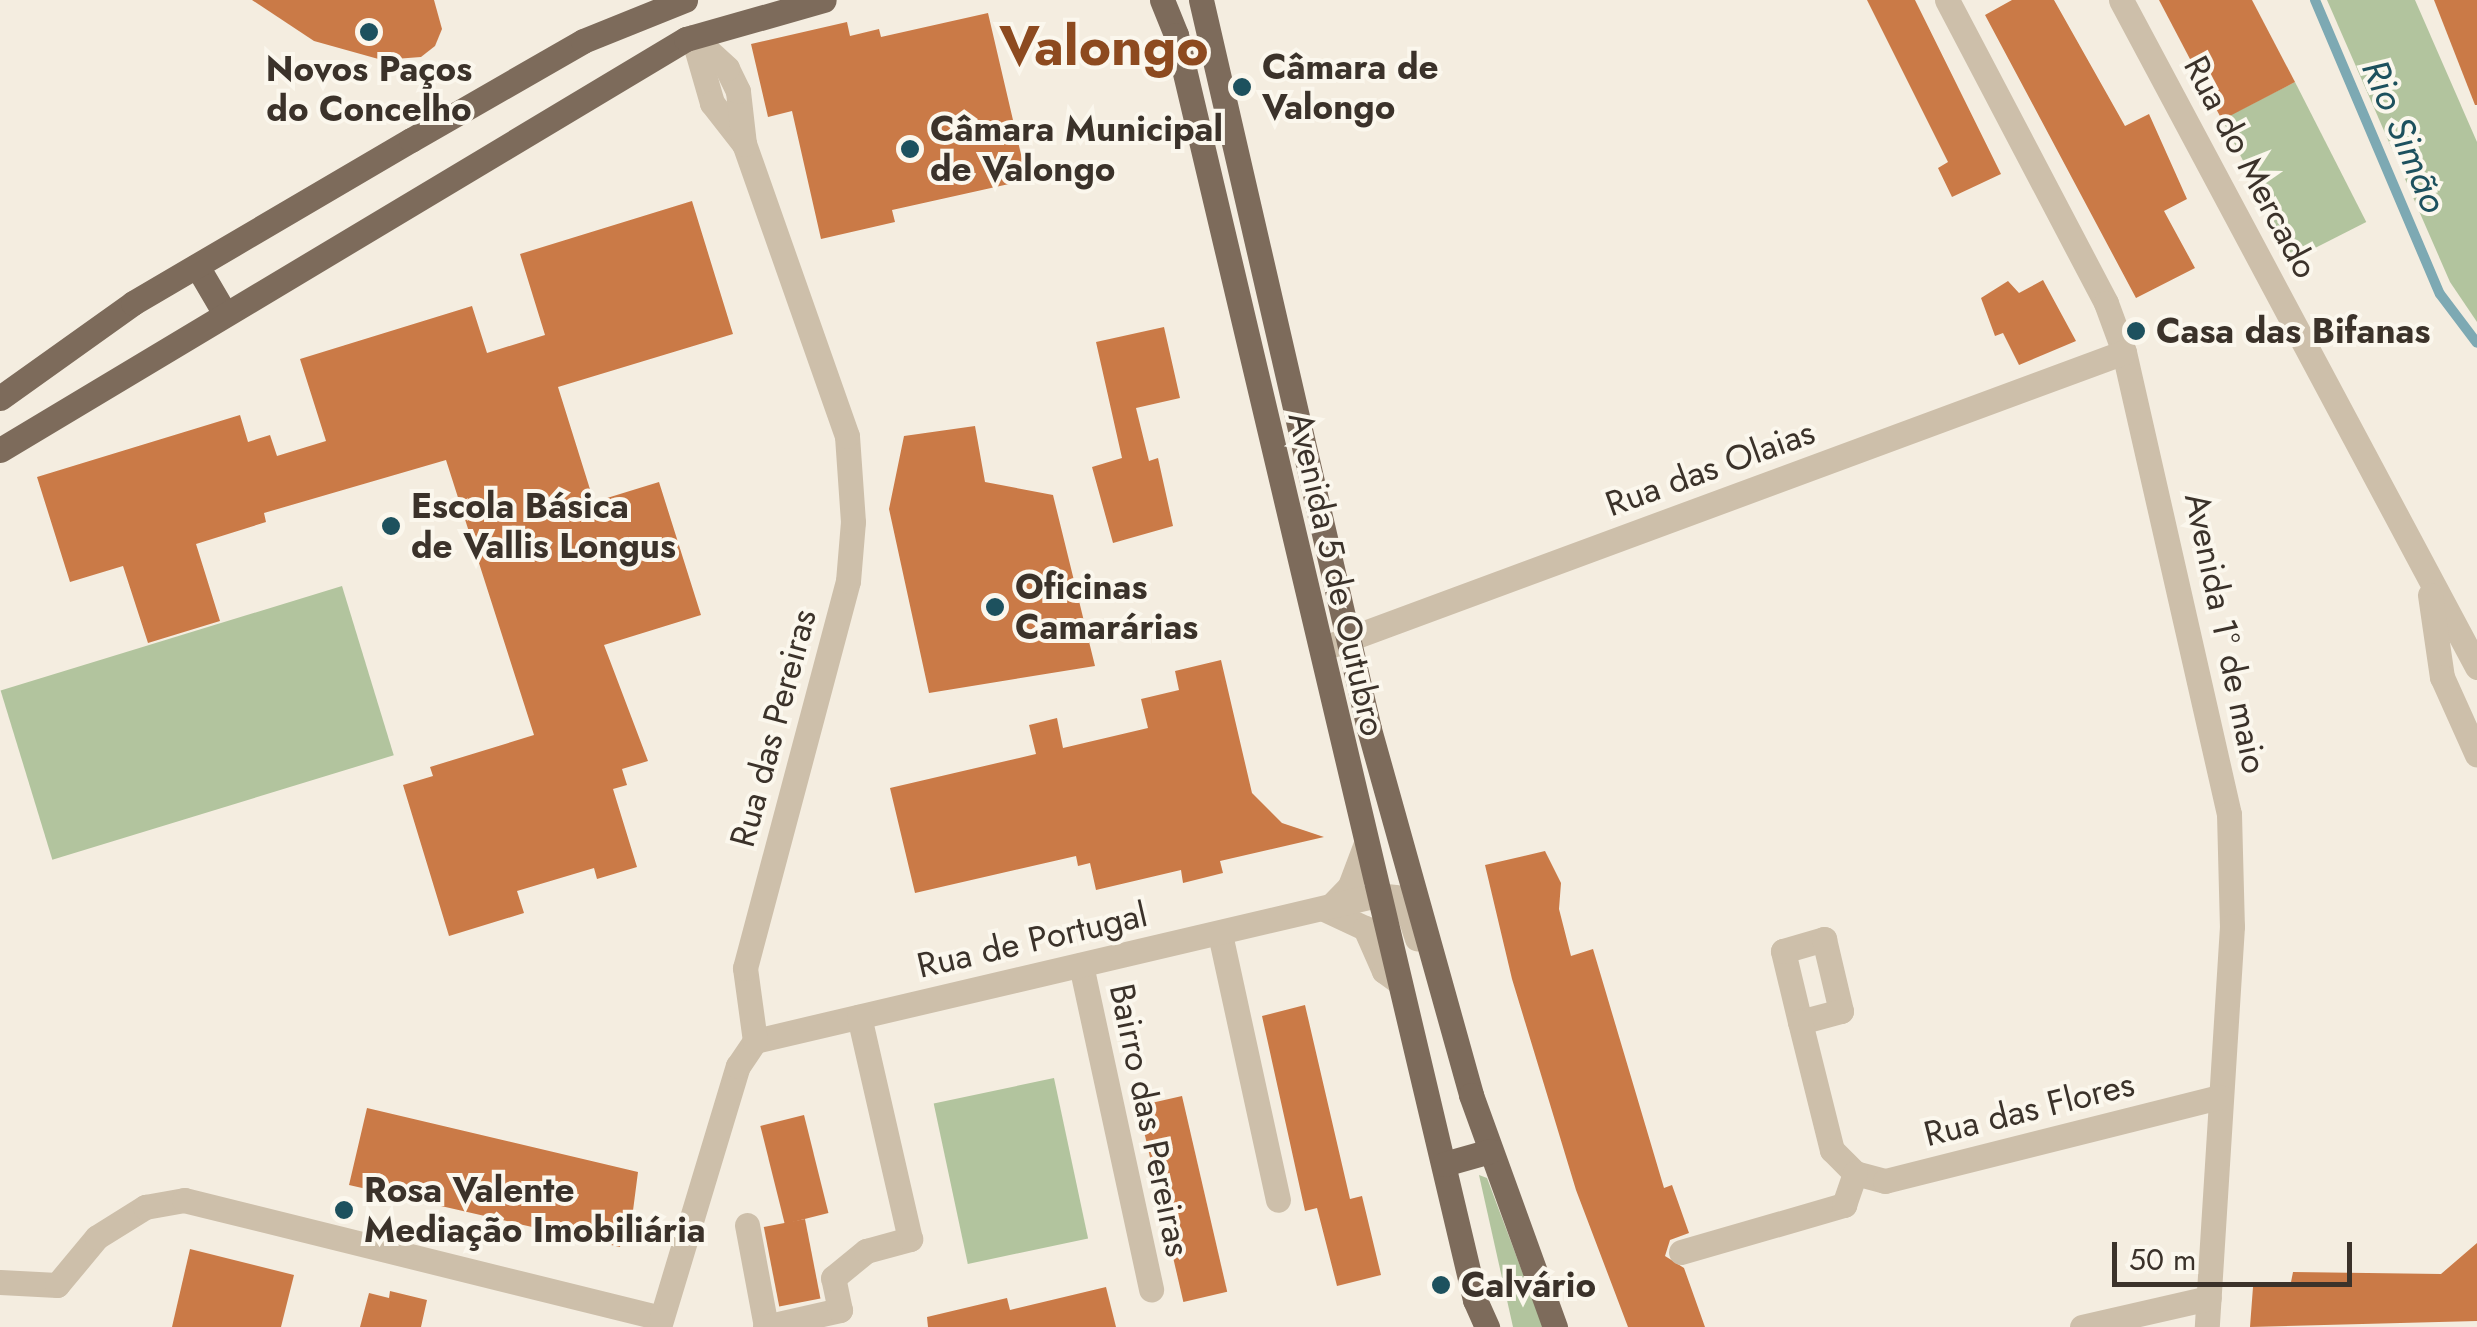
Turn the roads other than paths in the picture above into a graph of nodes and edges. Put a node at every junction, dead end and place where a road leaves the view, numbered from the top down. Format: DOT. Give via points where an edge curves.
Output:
graph roads {
  1 [pos="824,0"];
  2 [pos="1162,0"];
  3 [pos="1201,0"];
  4 [pos="1946,0"];
  5 [pos="2121,0"];
  6 [pos="683,1"];
  7 [pos="693,37"];
  8 [pos="196,266"];
  9 [pos="224,312"];
  10 [pos="2124,352"];
  11 [pos="0,398"];
  12 [pos="0,450"];
  13 [pos="2428,580"];
  14 [pos="1348,640"];
  15 [pos="1319,650"];
  16 [pos="2477,668"];
  17 [pos="2475,746"];
  18 [pos="1365,846"];
  19 [pos="1377,895"];
  20 [pos="1326,910"];
  21 [pos="1220,934"];
  22 [pos="1081,965"];
  23 [pos="1399,982"];
  24 [pos="1444,996"];
  25 [pos="859,1017"];
  26 [pos="1800,1022"];
  27 [pos="755,1041"];
  28 [pos="2220,1097"];
  29 [pos="1490,1151"];
  30 [pos="1444,1164"];
  31 [pos="1854,1173"];
  32 [pos="1278,1200"];
  33 [pos="747,1224"];
  34 [pos="1680,1252"];
  35 [pos="0,1282"];
  36 [pos="1151,1290"];
  37 [pos="2209,1298"];
  38 [pos="660,1322"];
  39 [pos="765,1327"];
  40 [pos="1483,1327"];
  41 [pos="1555,1327"];
  42 [pos="2082,1327"];
  43 [pos="2208,1327"];
  1 -- 7 [label="main road"];
  2 -- 15 [label="main road, Avenida 5 de Outubro" via="1176,35"];
  3 -- 14 [label="main road, Avenida 5 de Outubro"];
  4 -- 10 [label="street, Avenida 1º de maio" via="2106,303"];
  5 -- 13 [label="street, Rua do Mercado"];
  6 -- 7 [label="main road"];
  6 -- 8 [label="main road" via="583,41"];
  7 -- 9 [label="main road"];
  7 -- 27 [label="street, Rua das Pereiras" via="732,80 744,144 847,436 853,522 848,581 745,968"];
  8 -- 9 [label="main road"];
  8 -- 11 [label="main road" via="89,331"];
  9 -- 12 [label="main road"];
  10 -- 14 [label="street, Rua das Olaias"];
  10 -- 28 [label="street, Avenida 1º de maio" via="2229,814 2232,926"];
  13 -- 16 [label="street, Rua do Mercado"];
  13 -- 17 [label="street, Rua do Mercado" via="2442,678"];
  14 -- 15 [label="street, Rua das Olaias"];
  14 -- 24 [label="main road, Avenida 5 de Outubro"];
  15 -- 18 [label="main road, Avenida 5 de Outubro"];
  18 -- 19 [label="main road, Avenida 5 de Outubro"];
  18 -- 20 [label="street" via="1350,886"];
  19 -- 20 [label="street, Rua de Portugal"];
  19 -- 23 [label="main road, Avenida 5 de Outubro"];
  19 -- 24 [label="street" via="1407,908 1429,984"];
  20 -- 21 [label="street, Rua de Portugal"];
  20 -- 23 [label="street" via="1365,928 1384,972"];
  21 -- 22 [label="street, Rua de Portugal"];
  21 -- 32 [label="street"];
  22 -- 25 [label="street, Rua de Portugal"];
  22 -- 36 [label="street, Bairro das Pereiras"];
  23 -- 30 [label="main road, Avenida 5 de Outubro"];
  24 -- 29 [label="main road, Avenida 5 de Outubro"];
  25 -- 27 [label="street, Rua de Portugal"];
  25 -- 39 [label="street" via="910,1239 866,1251 834,1278 840,1310"];
  26 -- 31 [label="street" via="1832,1150"];
  27 -- 38 [label="street" via="738,1066"];
  28 -- 31 [label="street, Rua das Flores" via="1885,1181"];
  28 -- 37 [label="street, Avenida 1º de maio"];
  29 -- 30 [label="main road"];
  29 -- 41 [label="main road, Avenida 5 de Outubro"];
  30 -- 40 [label="main road, Avenida 5 de Outubro"];
  31 -- 34 [label="street" via="1844,1204"];
  33 -- 39 [label="street"];
  35 -- 38 [label="street" via="57,1285 97,1238 145,1207 184,1200"];
  37 -- 42 [label="street"];
  37 -- 43 [label="street, Avenida 1º de maio"];
}
